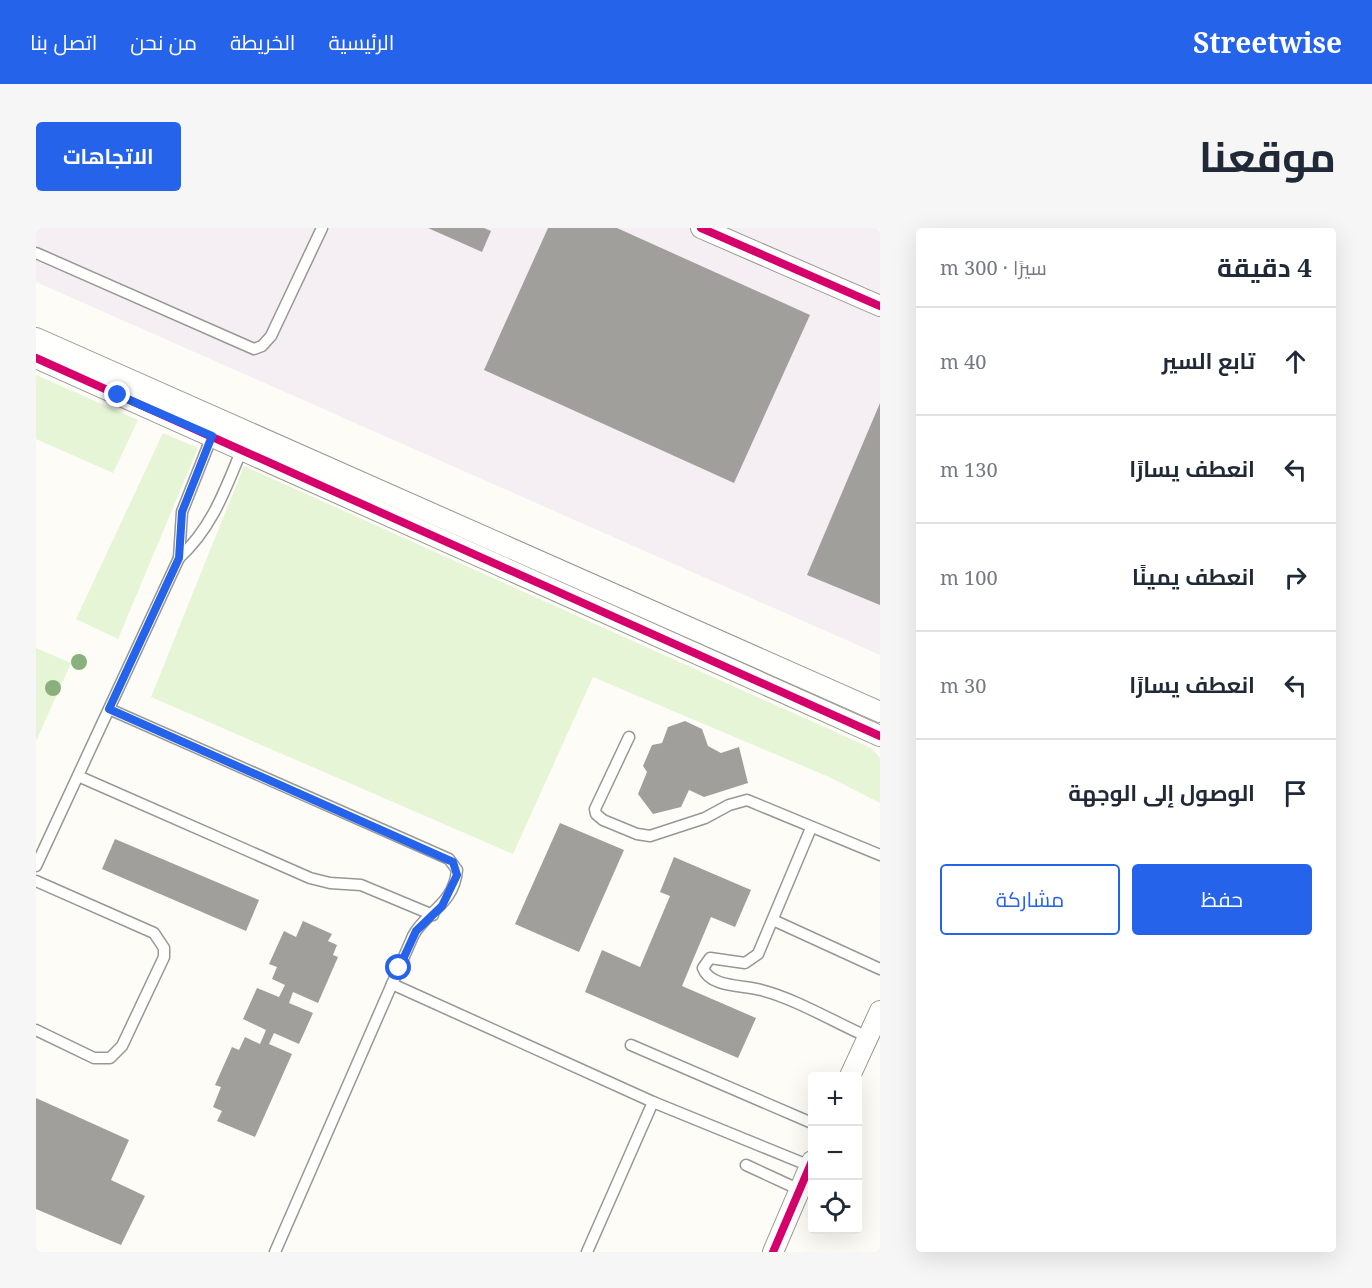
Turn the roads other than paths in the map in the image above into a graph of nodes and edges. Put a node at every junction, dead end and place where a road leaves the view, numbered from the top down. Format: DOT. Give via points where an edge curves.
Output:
graph roads {
  1 [pos="322,228"];
  2 [pos="701,228"];
  3 [pos="36,253"];
  4 [pos="880,306"];
  5 [pos="36,338"];
  6 [pos="36,358"];
  7 [pos="216,428"];
  8 [pos="245,440"];
  9 [pos="179,558"];
  10 [pos="109,709"];
  11 [pos="880,712"];
  12 [pos="880,736"];
  13 [pos="629,737"];
  14 [pos="78,776"];
  15 [pos="811,828"];
  16 [pos="880,855"];
  17 [pos="36,866"];
  18 [pos="36,881"];
  19 [pos="433,915"];
  20 [pos="773,920"];
  21 [pos="880,969"];
  22 [pos="392,984"];
  23 [pos="880,1011"];
  24 [pos="36,1030"];
  25 [pos="868,1037"];
  26 [pos="631,1045"];
  27 [pos="852,1072"];
  28 [pos="653,1102"];
  29 [pos="808,1121"];
  30 [pos="808,1163"];
  31 [pos="746,1165"];
  32 [pos="808,1171"];
  33 [pos="800,1190"];
  34 [pos="275,1252"];
  35 [pos="587,1252"];
  36 [pos="773,1252"];
  1 -- 3 [label="lane" via="271,336 254,349"];
  2 -- 4 [label="street"];
  5 -- 7 [label="street"];
  6 -- 7 [label="street"];
  7 -- 8 [label="street"];
  7 -- 9 [label="lane" via="182,512"];
  8 -- 9 [label="lane" via="218,510 200,537"];
  8 -- 11 [label="street"];
  8 -- 12 [label="street"];
  9 -- 10 [label="lane"];
  10 -- 14 [label="lane"];
  10 -- 19 [label="lane" via="449,859 456,866 457,875 445,901"];
  13 -- 15 [label="lane" via="596,809 603,820 650,836 747,800"];
  14 -- 17 [label="lane"];
  14 -- 19 [label="lane" via="310,878 361,885"];
  15 -- 16 [label="lane"];
  15 -- 20 [label="lane"];
  18 -- 24 [label="lane" via="153,933 160,940 164,957 122,1046 110,1058 94,1058"];
  19 -- 22 [label="lane" via="416,931"];
  20 -- 21 [label="lane"];
  20 -- 25 [label="lane" via="754,958 740,963 710,958 705,962 705,974 735,986 768,992"];
  22 -- 28 [label="lane"];
  22 -- 34 [label="lane"];
  23 -- 25 [label="street"];
  25 -- 27 [label="street"];
  26 -- 29 [label="lane"];
  28 -- 30 [label="lane"];
  28 -- 35 [label="lane"];
  31 -- 33 [label="lane"];
  32 -- 33 [label="street"];
  33 -- 36 [label="street"];
}
